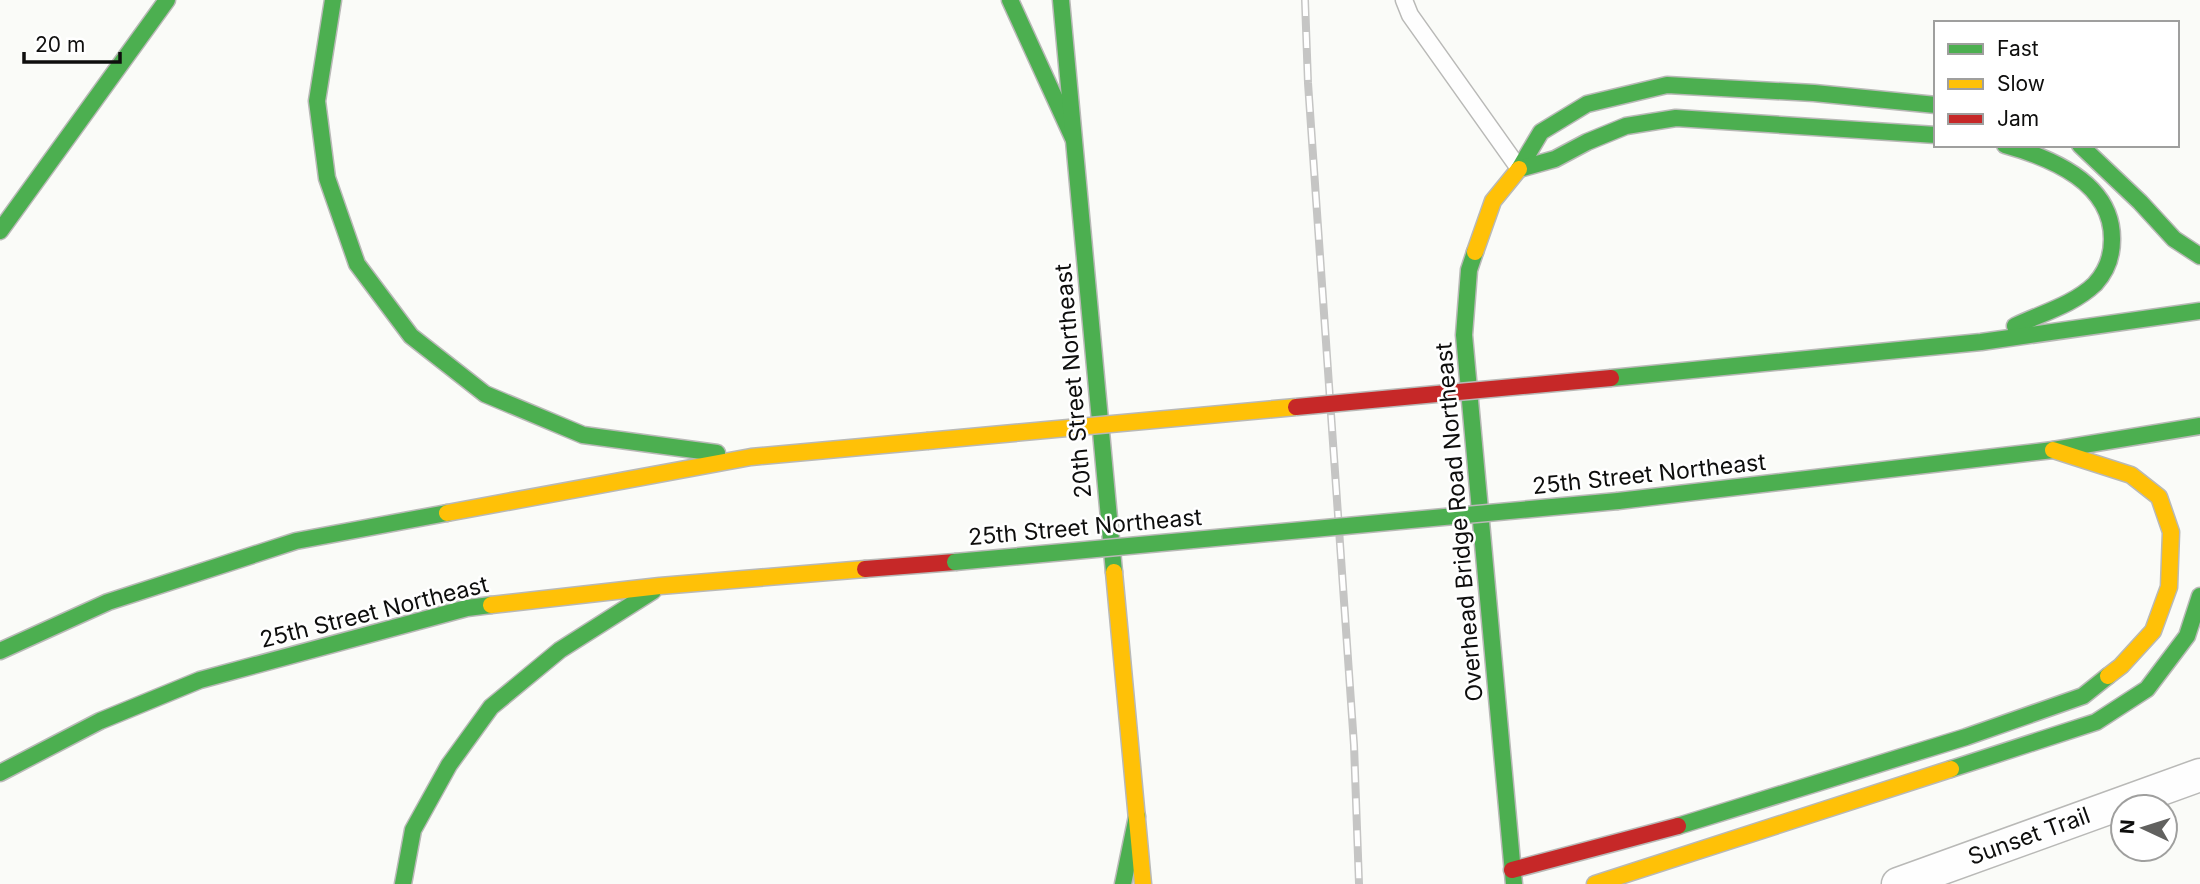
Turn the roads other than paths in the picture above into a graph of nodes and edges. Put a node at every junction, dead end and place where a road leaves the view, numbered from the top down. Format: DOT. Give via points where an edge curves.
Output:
graph roads {
  1 [pos="167,0"];
  2 [pos="334,0"];
  3 [pos="1010,0"];
  4 [pos="1061,0"];
  5 [pos="1404,0"];
  6 [pos="1934,105"];
  7 [pos="1934,135"];
  8 [pos="1073,138"];
  9 [pos="2013,147"];
  10 [pos="2082,147"];
  11 [pos="1519,169"];
  12 [pos="0,231"];
  13 [pos="2200,256"];
  14 [pos="2200,311"];
  15 [pos="1981,342"];
  16 [pos="2200,426"];
  17 [pos="2053,450"];
  18 [pos="751,457"];
  19 [pos="660,586"];
  20 [pos="2200,596"];
  21 [pos="0,651"];
  22 [pos="0,773"];
  23 [pos="2200,775"];
  24 [pos="1137,816"];
  25 [pos="1513,877"];
  26 [pos="403,884"];
  27 [pos="1123,884"];
  28 [pos="1143,884"];
  29 [pos="1595,884"];
  30 [pos="1898,884"];
  1 -- 12 [label="main road"];
  2 -- 18 [label="main road" via="317,101 327,178 357,264 411,336 485,394 583,435"];
  3 -- 8 [label="main road"];
  4 -- 8 [label="main road, 20th Street Northeast"];
  5 -- 11 [label="lane"];
  6 -- 11 [label="main road, Overhead Bridge Road Northeast" via="1667,85 1587,104 1541,132"];
  7 -- 11 [label="main road" via="1676,118 1626,126 1555,159"];
  8 -- 24 [label="main road, 20th Street Northeast"];
  9 -- 15 [label="main road" via="2064,167 2090,187 2108,211 2114,234 2109,263 2092,287"];
  10 -- 13 [label="main road" via="2174,239"];
  11 -- 25 [label="main road, Overhead Bridge Road Northeast" via="1493,201 1469,270 1464,335"];
  14 -- 15 [label="main road"];
  15 -- 18 [label="main road, bridge"];
  16 -- 17 [label="main road, 25th Street Northeast"];
  17 -- 19 [label="main road, 25th Street Northeast, bridge" via="1618,501"];
  17 -- 25 [label="main road" via="2131,475 2159,497 2171,532 2169,587 2153,631 2121,666 2082,696 1966,737"];
  18 -- 21 [label="main road" via="296,541 108,602"];
  19 -- 22 [label="main road, 25th Street Northeast" via="467,608 200,680 100,721"];
  19 -- 26 [label="main road" via="559,650 491,707 449,765 414,830"];
  20 -- 29 [label="main road" via="2187,636 2147,689 2096,722"];
  23 -- 30 [label="street, Sunset Trail"];
  24 -- 27 [label="main road"];
  24 -- 28 [label="main road, 20th Street Northeast"];
}
